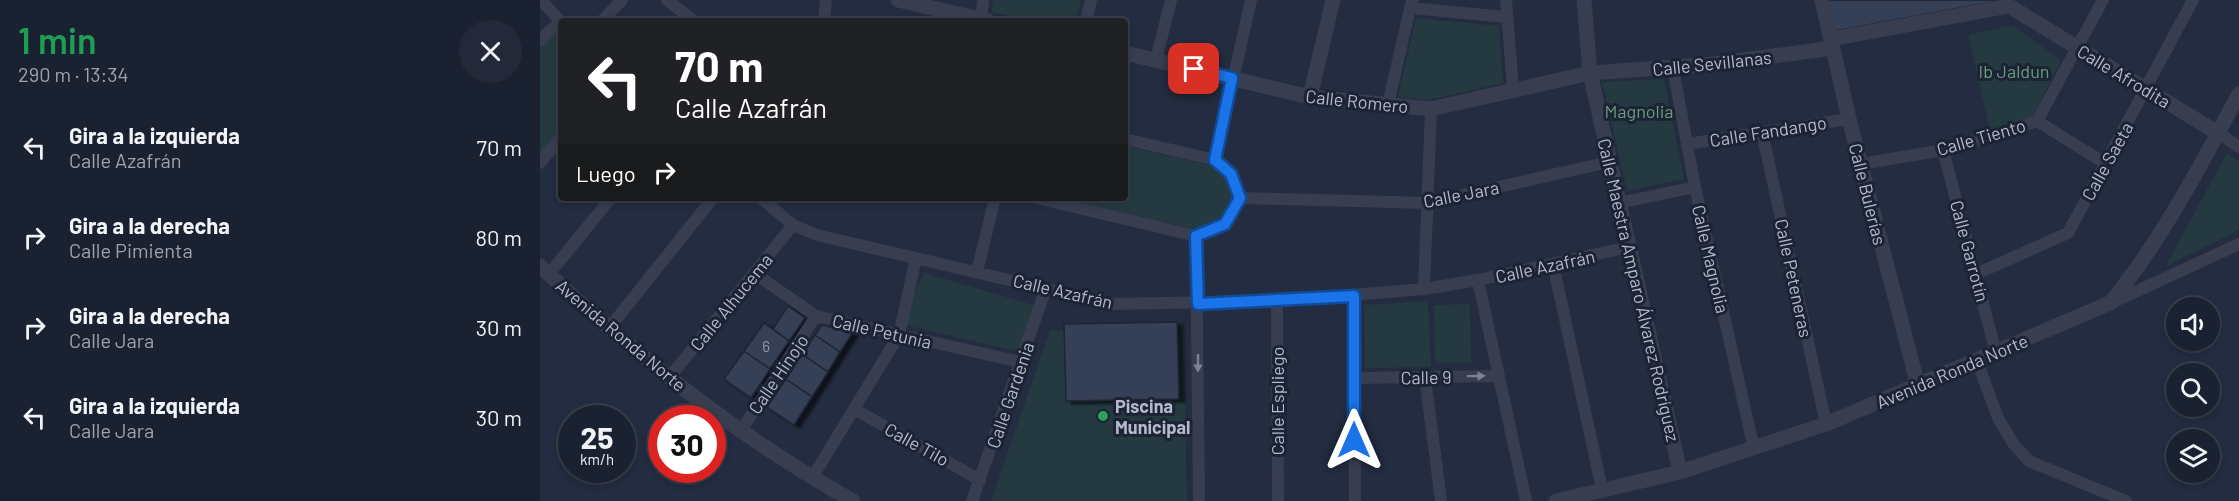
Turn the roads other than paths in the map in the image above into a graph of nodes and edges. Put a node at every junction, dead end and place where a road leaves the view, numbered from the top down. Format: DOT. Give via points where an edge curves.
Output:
graph roads {
  1 [pos="540,0"];
  2 [pos="622,0"];
  3 [pos="668,0"];
  4 [pos="826,0"];
  5 [pos="902,0"];
  6 [pos="983,0"];
  7 [pos="1091,0"];
  8 [pos="1171,0"];
  9 [pos="1251,0"];
  10 [pos="1333,0"];
  11 [pos="1506,0"];
  12 [pos="1584,0"];
  13 [pos="1822,0"];
  14 [pos="2103,0"];
  15 [pos="2193,0"];
  16 [pos="2010,3"];
  17 [pos="1411,4"];
  18 [pos="1507,17"];
  19 [pos="605,18"];
  20 [pos="690,18"];
  21 [pos="824,18"];
  22 [pos="977,18"];
  23 [pos="985,18"];
  24 [pos="1087,18"];
  25 [pos="558,19"];
  26 [pos="558,25"];
  27 [pos="540,40"];
  28 [pos="1832,43"];
  29 [pos="2078,48"];
  30 [pos="1128,54"];
  31 [pos="1156,60"];
  32 [pos="1672,68"];
  33 [pos="1590,73"];
  34 [pos="1232,78"];
  35 [pos="1513,89"];
  36 [pos="2146,89"];
  37 [pos="2239,94"];
  38 [pos="1310,98"];
  39 [pos="1388,104"];
  40 [pos="1431,109"];
  41 [pos="1849,119"];
  42 [pos="2037,121"];
  43 [pos="1762,132"];
  44 [pos="2218,133"];
  45 [pos="1128,140"];
  46 [pos="558,141"];
  47 [pos="1687,144"];
  48 [pos="2239,147"];
  49 [pos="1943,150"];
  50 [pos="1215,160"];
  51 [pos="1609,162"];
  52 [pos="540,164"];
  53 [pos="1861,164"];
  54 [pos="2106,164"];
  55 [pos="1695,187"];
  56 [pos="1240,198"];
  57 [pos="608,201"];
  58 [pos="711,201"];
  59 [pos="765,201"];
  60 [pos="993,201"];
  61 [pos="1050,201"];
  62 [pos="1428,203"];
  63 [pos="1619,203"];
  64 [pos="793,225"];
  65 [pos="1196,236"];
  66 [pos="2239,244"];
  67 [pos="1629,247"];
  68 [pos="916,258"];
  69 [pos="1553,264"];
  70 [pos="544,270"];
  71 [pos="977,272"];
  72 [pos="754,273"];
  73 [pos="1976,274"];
  74 [pos="1478,280"];
  75 [pos="1046,288"];
  76 [pos="1424,289"];
  77 [pos="1354,296"];
  78 [pos="1276,301"];
  79 [pos="2110,303"];
  80 [pos="1198,304"];
  81 [pos="816,316"];
  82 [pos="610,327"];
  83 [pos="899,335"];
  84 [pos="1996,353"];
  85 [pos="1977,361"];
  86 [pos="1021,362"];
  87 [pos="1499,376"];
  88 [pos="1425,377"];
  89 [pos="669,378"];
  90 [pos="1354,378"];
  91 [pos="1918,387"];
  92 [pos="854,409"];
  93 [pos="1826,424"];
  94 [pos="740,432"];
  95 [pos="1754,449"];
  96 [pos="1680,472"];
  97 [pos="812,478"];
  98 [pos="980,480"];
  99 [pos="1602,489"];
  100 [pos="853,501"];
  101 [pos="972,501"];
  102 [pos="1199,501"];
  103 [pos="1278,501"];
  104 [pos="1355,501"];
  105 [pos="1441,501"];
  106 [pos="1526,501"];
  107 [pos="1556,501"];
  108 [pos="2126,501"];
  1 -- 25 [label="street"];
  2 -- 19 [label="street"];
  3 -- 20 [label="street"];
  4 -- 21 [label="street"];
  5 -- 22 [label="street"];
  6 -- 23 [label="street"];
  7 -- 24 [label="street"];
  8 -- 31 [label="street"];
  9 -- 34 [label="street"];
  10 -- 38 [label="street"];
  11 -- 18 [label="street"];
  12 -- 33 [label="street, Calle Maestra Amparo Álvarez Rodríguez"];
  13 -- 28 [label="street, Calle Bulerías"];
  14 -- 29 [label="street, Calle Tiento"];
  15 -- 36 [label="street, Calle Saeta"];
  16 -- 28 [label="street, Calle Sevillanas"];
  16 -- 29 [label="street, Calle Afrodita"];
  17 -- 18 [label="street"];
  17 -- 39 [label="street"];
  18 -- 35 [label="street"];
  26 -- 27 [label="street"];
  28 -- 32 [label="street, Calle Sevillanas"];
  28 -- 41 [label="street, Calle Bulerías"];
  29 -- 36 [label="street, Calle Afrodita"];
  29 -- 42 [label="street, Calle Tiento"];
  30 -- 31 [label="street, Calle Romero"];
  31 -- 34 [label="street, Calle Romero"];
  32 -- 33 [label="street, Calle Sevillanas"];
  32 -- 47 [label="street, Calle Magnolia"];
  33 -- 35 [label="street, Calle Romero"];
  33 -- 51 [label="street, Calle Maestra Amparo Álvarez Rodríguez"];
  34 -- 38 [label="street, Calle Romero"];
  34 -- 50 [label="street"];
  35 -- 40 [label="street, Calle Romero"];
  36 -- 44 [label="street, Calle Afrodita"];
  36 -- 54 [label="street, Calle Saeta"];
  37 -- 44 [label="street, Avenida Ronda Norte"];
  38 -- 39 [label="street, Calle Romero"];
  39 -- 40 [label="street, Calle Romero"];
  40 -- 62 [label="street"];
  41 -- 43 [label="street, Calle Fandango"];
  41 -- 53 [label="street, Calle Bulerías"];
  42 -- 49 [label="street, Calle Tiento"];
  42 -- 54 [label="street"];
  43 -- 47 [label="street, Calle Fandango"];
  43 -- 93 [label="street, Calle Peteneras"];
  44 -- 48 [label="street, Calle Afrodita"];
  44 -- 79 [label="street, Avenida Ronda Norte" via="2161,234"];
  45 -- 50 [label="street"];
  46 -- 52 [label="street"];
  47 -- 55 [label="street, Calle Magnolia"];
  49 -- 53 [label="street, Calle Tiento"];
  49 -- 73 [label="street, Calle Garrotín"];
  50 -- 56 [label="street" via="1231,174"];
  51 -- 62 [label="street, Calle Jara"];
  51 -- 63 [label="street, Calle Maestra Amparo Álvarez Rodríguez"];
  53 -- 91 [label="street, Calle Bulerías"];
  54 -- 73 [label="street, Calle Saeta" via="2068,233"];
  55 -- 63 [label="street"];
  55 -- 95 [label="street, Calle Magnolia"];
  56 -- 62 [label="street, Calle Jara"];
  56 -- 65 [label="street" via="1225,224"];
  57 -- 70 [label="street"];
  58 -- 82 [label="street"];
  59 -- 64 [label="street, Calle Azafrán"];
  60 -- 71 [label="street"];
  61 -- 65 [label="street"];
  62 -- 76 [label="street"];
  63 -- 67 [label="street, Calle Maestra Amparo Álvarez Rodríguez"];
  64 -- 68 [label="street, Calle Azafrán" via="817,235"];
  64 -- 72 [label="street, Calle Alhucema"];
  65 -- 80 [label="street"];
  66 -- 79 [label="street"];
  67 -- 69 [label="street, Calle Azafrán"];
  67 -- 96 [label="street, Calle Maestra Amparo Álvarez Rodríguez"];
  68 -- 71 [label="street, Calle Azafrán"];
  68 -- 83 [label="street"];
  69 -- 74 [label="street, Calle Azafrán"];
  69 -- 99 [label="street"];
  70 -- 82 [label="street, Avenida Ronda Norte"];
  71 -- 75 [label="street, Calle Azafrán"];
  72 -- 81 [label="street, Calle Petunia"];
  72 -- 89 [label="street, Calle Alhucema"];
  73 -- 84 [label="street, Calle Garrotín"];
  74 -- 76 [label="street, Calle Azafrán"];
  74 -- 87 [label="street"];
  75 -- 80 [label="street, Calle Azafrán" via="1111,304"];
  75 -- 86 [label="street, Calle Gardenia"];
  76 -- 77 [label="street, Calle Azafrán"];
  77 -- 78 [label="street, Calle Azafrán"];
  77 -- 90 [label="street"];
  78 -- 80 [label="street, Calle Azafrán"];
  78 -- 103 [label="street, Calle Espliego"];
  79 -- 84 [label="street, Avenida Ronda Norte"];
  80 -- 102 [label="street, one-way"];
  81 -- 83 [label="street, Calle Petunia"];
  81 -- 94 [label="street, Calle Hinojo"];
  82 -- 89 [label="street, Avenida Ronda Norte"];
  83 -- 86 [label="street, Calle Petunia"];
  83 -- 92 [label="street"];
  84 -- 85 [label="street, Avenida Ronda Norte"];
  85 -- 91 [label="street, Avenida Ronda Norte"];
  85 -- 108 [label="street" via="1998,418 2029,461"];
  86 -- 98 [label="street, Calle Gardenia"];
  88 -- 87 [label="street, Calle 9, one-way"];
  87 -- 106 [label="street"];
  88 -- 90 [label="street, Calle 9"];
  88 -- 105 [label="street"];
  89 -- 94 [label="street, Avenida Ronda Norte"];
  90 -- 104 [label="street"];
  91 -- 93 [label="street, Avenida Ronda Norte"];
  92 -- 97 [label="street"];
  92 -- 98 [label="street, Calle Tilo"];
  93 -- 95 [label="street, Avenida Ronda Norte"];
  94 -- 97 [label="street, Avenida Ronda Norte"];
  95 -- 96 [label="street, Avenida Ronda Norte"];
  96 -- 99 [label="street, Avenida Ronda Norte"];
  97 -- 100 [label="street, Avenida Ronda Norte"];
  98 -- 101 [label="street, Calle Gardenia"];
  99 -- 107 [label="street, Avenida Ronda Norte"];
}
